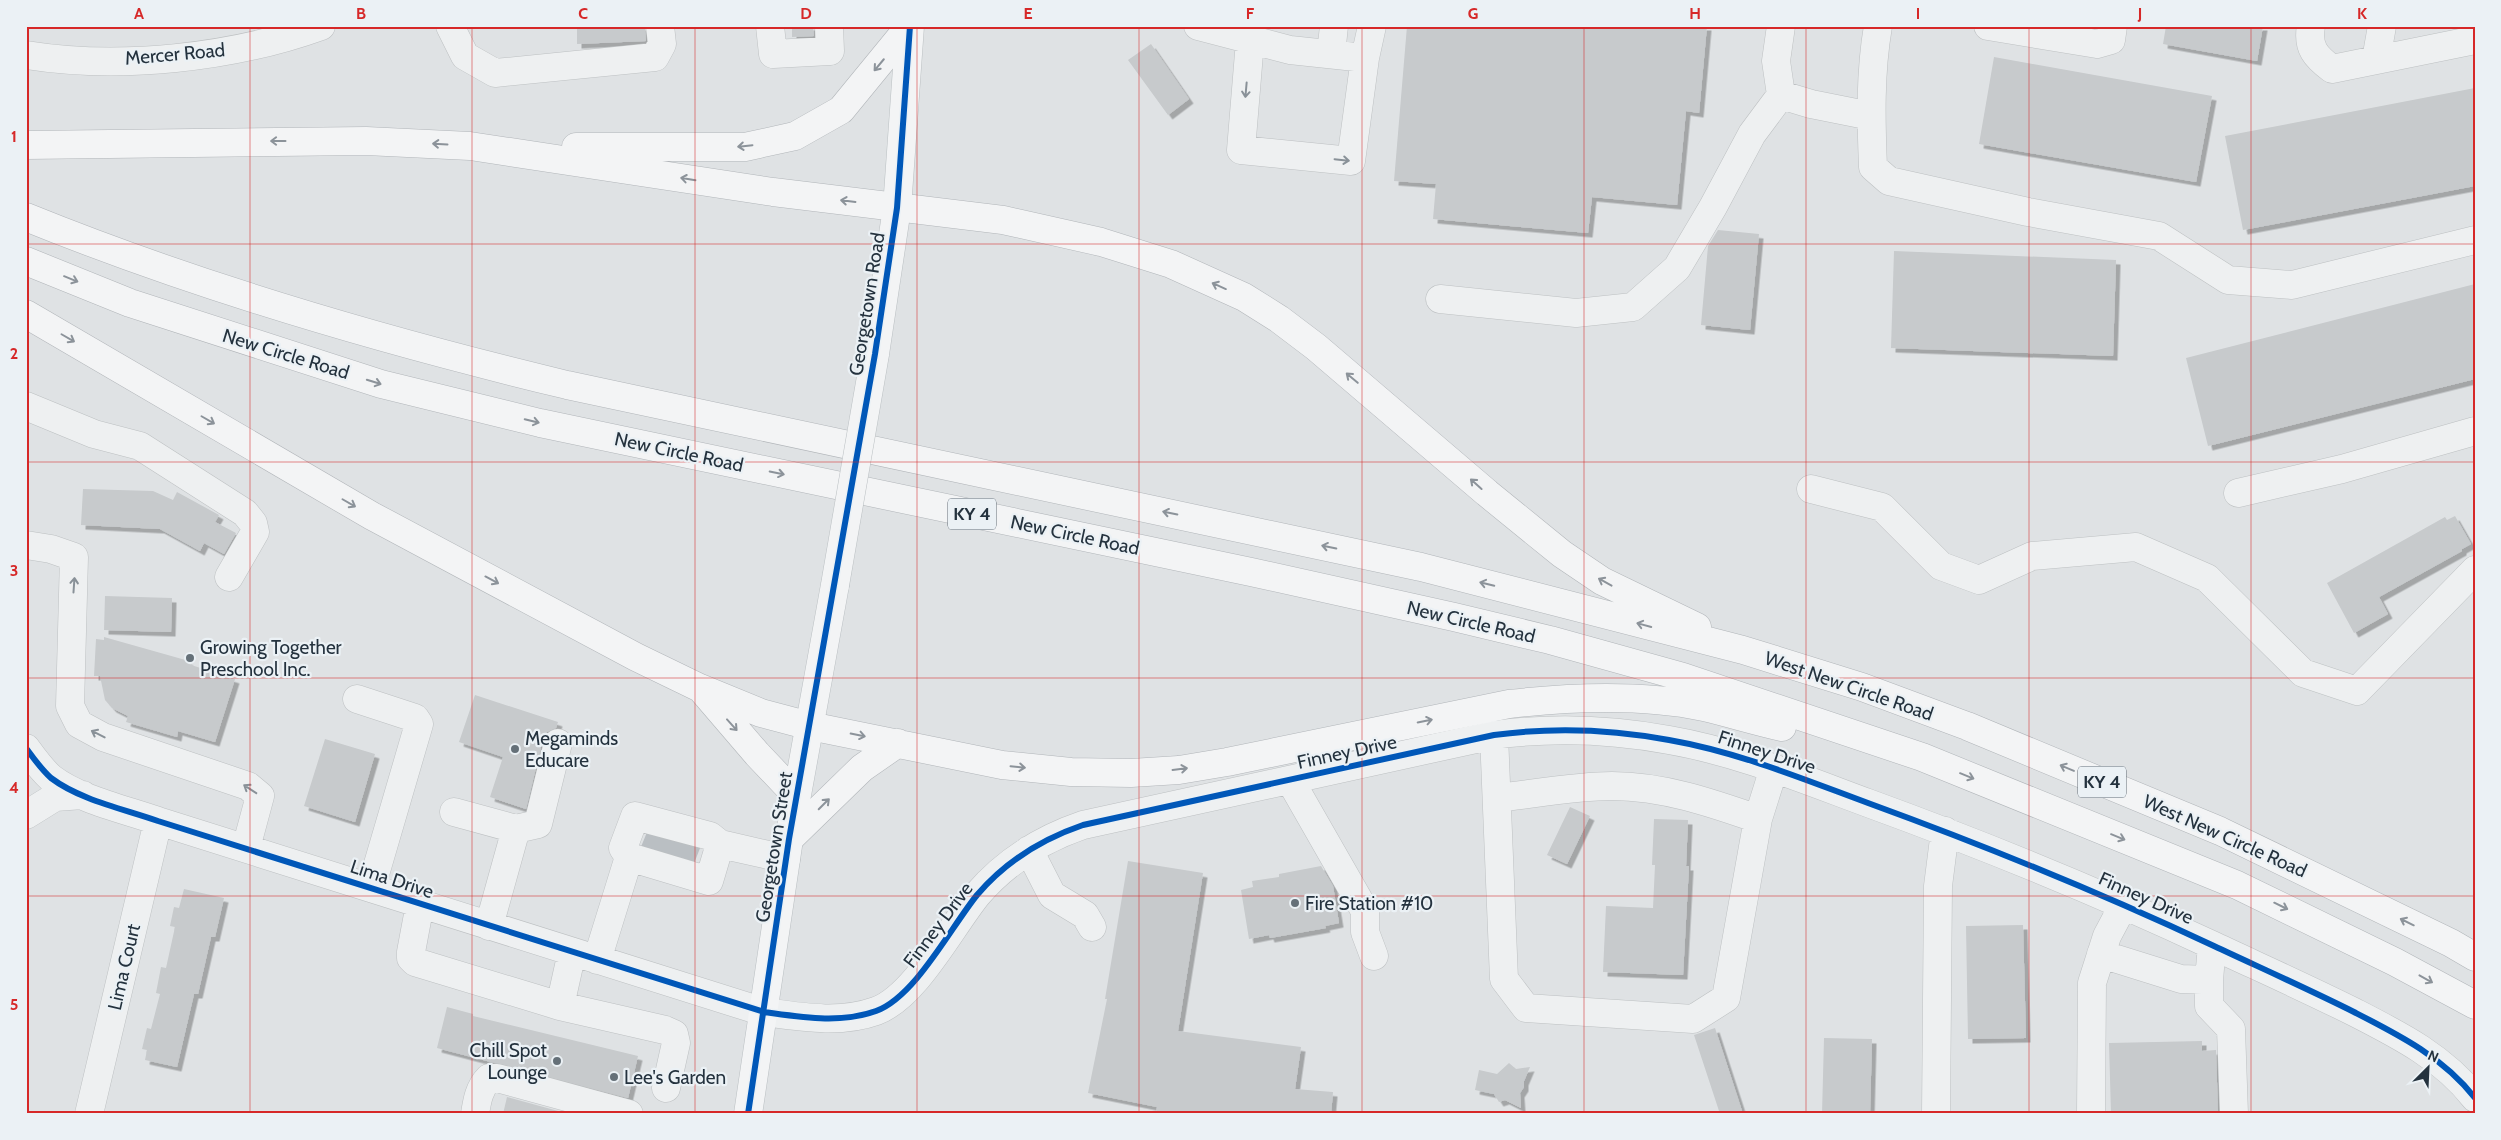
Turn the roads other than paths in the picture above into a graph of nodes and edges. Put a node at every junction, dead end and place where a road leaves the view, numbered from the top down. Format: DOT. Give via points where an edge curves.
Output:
graph roads {
  1 [pos="321,26"];
  2 [pos="660,26"];
  3 [pos="770,26"];
  4 [pos="829,26"];
  5 [pos="1198,26"];
  6 [pos="1334,26"];
  7 [pos="1372,26"];
  8 [pos="1781,26"];
  9 [pos="1878,26"];
  10 [pos="1988,26"];
  11 [pos="2113,26"];
  12 [pos="2311,26"];
  13 [pos="2382,26"];
  14 [pos="910,27"];
  15 [pos="458,29"];
  16 [pos="2475,40"];
  17 [pos="1250,41"];
  18 [pos="1331,54"];
  19 [pos="26,55"];
  20 [pos="1365,58"];
  21 [pos="2376,60"];
  22 [pos="1781,96"];
  23 [pos="1871,116"];
  24 [pos="26,146"];
  25 [pos="470,146"];
  26 [pos="897,208"];
  27 [pos="26,217"];
  28 [pos="2475,240"];
  29 [pos="26,261"];
  30 [pos="1440,299"];
  31 [pos="26,314"];
  32 [pos="26,406"];
  33 [pos="2475,431"];
  34 [pos="1812,489"];
  35 [pos="2238,493"];
  36 [pos="26,545"];
  37 [pos="2475,570"];
  38 [pos="229,577"];
  39 [pos="835,585"];
  40 [pos="1743,650"];
  41 [pos="700,688"];
  42 [pos="356,699"];
  43 [pos="810,726"];
  44 [pos="1494,735"];
  45 [pos="558,743"];
  46 [pos="898,743"];
  47 [pos="26,748"];
  48 [pos="1922,757"];
  49 [pos="1774,768"];
  50 [pos="1290,780"];
  51 [pos="83,795"];
  52 [pos="796,795"];
  53 [pos="1497,798"];
  54 [pos="454,812"];
  55 [pos="26,815"];
  56 [pos="1758,819"];
  57 [pos="158,821"];
  58 [pos="516,829"];
  59 [pos="1946,831"];
  60 [pos="720,844"];
  61 [pos="652,845"];
  62 [pos="246,848"];
  63 [pos="788,849"];
  64 [pos="684,850"];
  65 [pos="1029,850"];
  66 [pos="371,888"];
  67 [pos="420,904"];
  68 [pos="2124,904"];
  69 [pos="489,926"];
  70 [pos="1092,927"];
  71 [pos="2212,945"];
  72 [pos="2463,945"];
  73 [pos="2101,954"];
  74 [pos="584,956"];
  75 [pos="1374,956"];
  76 [pos="2475,957"];
  77 [pos="2209,980"];
  78 [pos="2475,1005"];
  79 [pos="560,1006"];
  80 [pos="764,1012"];
  81 [pos="666,1088"];
  82 [pos="2475,1098"];
  83 [pos="89,1114"];
  84 [pos="475,1114"];
  85 [pos="629,1114"];
  86 [pos="748,1114"];
  87 [pos="1936,1114"];
  88 [pos="2092,1114"];
  89 [pos="2234,1114"];
  1 -- 19 [label="street, Mercer Road" via="277,40 187,56 88,60"];
  2 -- 15 [label="street" via="662,44 655,57 495,73 465,56"];
  3 -- 4 [label="street" via="773,54 830,51"];
  5 -- 17 [label="street"];
  6 -- 18 [label="street"];
  7 -- 20 [label="street"];
  8 -- 22 [label="street" via="1776,61"];
  9 -- 23 [label="street" via="1873,53"];
  10 -- 11 [label="street" via="2098,44 2111,40"];
  12 -- 21 [label="street" via="2315,56 2332,69"];
  13 -- 21 [label="street"];
  14 -- 25 [label="main road, one-way" via="841,110 795,136 745,147"];
  14 -- 26 [label="main road, Georgetown Road"];
  16 -- 21 [label="street"];
  17 -- 18 [label="street" via="1290,50"];
  17 -- 20 [label="street, one-way" via="1241,150 1351,161"];
  18 -- 20 [label="street"];
  22 -- 23 [label="street"];
  22 -- 30 [label="street" via="1752,134 1677,268 1633,307 1576,313"];
  23 -- 28 [label="street" via="1873,166 1889,181 2028,212 2159,236 2228,280 2292,285"];
  25 -- 24 [label="main road, one-way" via="366,141"];
  26 -- 25 [label="main road, one-way"];
  26 -- 39 [label="main road, Georgetown Road, bridge"];
  40 -- 26 [label="main road, one-way" via="1602,581 1562,554 1316,347 1244,297 1171,264 1101,242 1003,220"];
  40 -- 27 [label="main road, KY 4, one-way" via="1421,567 444,356 237,294"];
  29 -- 48 [label="main road, New Circle Road / KY 4, one-way" via="130,303 381,384 540,423 1241,570 1531,636 1683,677"];
  31 -- 41 [label="main road, one-way" via="372,516"];
  32 -- 38 [label="street" via="94,434 140,446 245,513 253,523 254,532"];
  33 -- 35 [label="street" via="2342,469"];
  34 -- 37 [label="street" via="1882,507 1941,566 1979,580 2032,556 2136,548 2207,578 2303,673 2357,692"];
  62 -- 36 [label="street, one-way" via="260,796 248,786 103,737 79,724 70,706 74,557"];
  39 -- 43 [label="main road, Georgetown Street"];
  72 -- 40 [label="main road, West New Circle Road / KY 4, one-way" via="2220,831 1967,726 1862,687"];
  41 -- 43 [label="main road" via="760,713"];
  41 -- 52 [label="main road, one-way"];
  42 -- 66 [label="street" via="415,718 419,724"];
  43 -- 46 [label="main road, one-way"];
  43 -- 52 [label="main road, Georgetown Street"];
  44 -- 49 [label="street, Finney Drive" via="1528,730 1615,732 1671,740"];
  44 -- 50 [label="street, Finney Drive"];
  44 -- 53 [label="street"];
  45 -- 58 [label="street" via="538,824"];
  46 -- 48 [label="main road, one-way" via="1002,765 1071,772 1179,770 1509,704 1598,698 1703,707"];
  63 -- 46 [label="main road, one-way" via="862,768"];
  47 -- 51 [label="street, Lima Drive" via="52,778"];
  48 -- 78 [label="main road, KY 4, one-way" via="2237,885"];
  49 -- 56 [label="street"];
  49 -- 59 [label="street, Finney Drive"];
  50 -- 65 [label="street, Finney Drive" via="1083,825 1053,835"];
  50 -- 75 [label="street" via="1365,911 1365,932"];
  51 -- 55 [label="street" via="55,797"];
  51 -- 57 [label="street, Lima Drive"];
  52 -- 63 [label="main road, Georgetown Street"];
  53 -- 56 [label="street" via="1612,786 1660,791 1706,801"];
  53 -- 56 [label="street" via="1504,979 1526,1008 1693,1019 1726,998"];
  54 -- 58 [label="street"];
  57 -- 62 [label="street, Lima Drive"];
  57 -- 83 [label="street, Lima Court"];
  58 -- 69 [label="street"];
  59 -- 68 [label="street, Finney Drive"];
  59 -- 87 [label="street" via="1938,886"];
  60 -- 63 [label="street"];
  60 -- 64 [label="street" via="710,836"];
  60 -- 64 [label="street" via="709,881"];
  61 -- 64 [label="street"];
  61 -- 64 [label="street"];
  61 -- 74 [label="street"];
  62 -- 66 [label="street, Lima Drive"];
  63 -- 80 [label="main road, Georgetown Street"];
  65 -- 70 [label="street" via="1052,894 1085,915"];
  65 -- 80 [label="street, Finney Drive" via="998,872 912,984 878,1011 829,1019"];
  66 -- 67 [label="street, Lima Drive"];
  67 -- 69 [label="street, Lima Drive"];
  67 -- 79 [label="street" via="411,952 415,962"];
  68 -- 71 [label="street, Finney Drive"];
  68 -- 73 [label="street"];
  69 -- 74 [label="street, Lima Drive"];
  71 -- 77 [label="street"];
  71 -- 82 [label="street, Finney Drive" via="2303,986 2422,1048 2446,1066"];
  72 -- 76 [label="main road, West New Circle Road / KY 4"];
  73 -- 77 [label="street" via="2182,979"];
  73 -- 88 [label="street" via="2092,983"];
  74 -- 79 [label="street"];
  74 -- 80 [label="street, Lima Drive"];
  77 -- 89 [label="street" via="2209,1006 2231,1029"];
  79 -- 81 [label="street" via="674,1034 676,1043"];
  80 -- 86 [label="main road, Georgetown Street"];
  84 -- 85 [label="street" via="478,1098 489,1078"];
}
